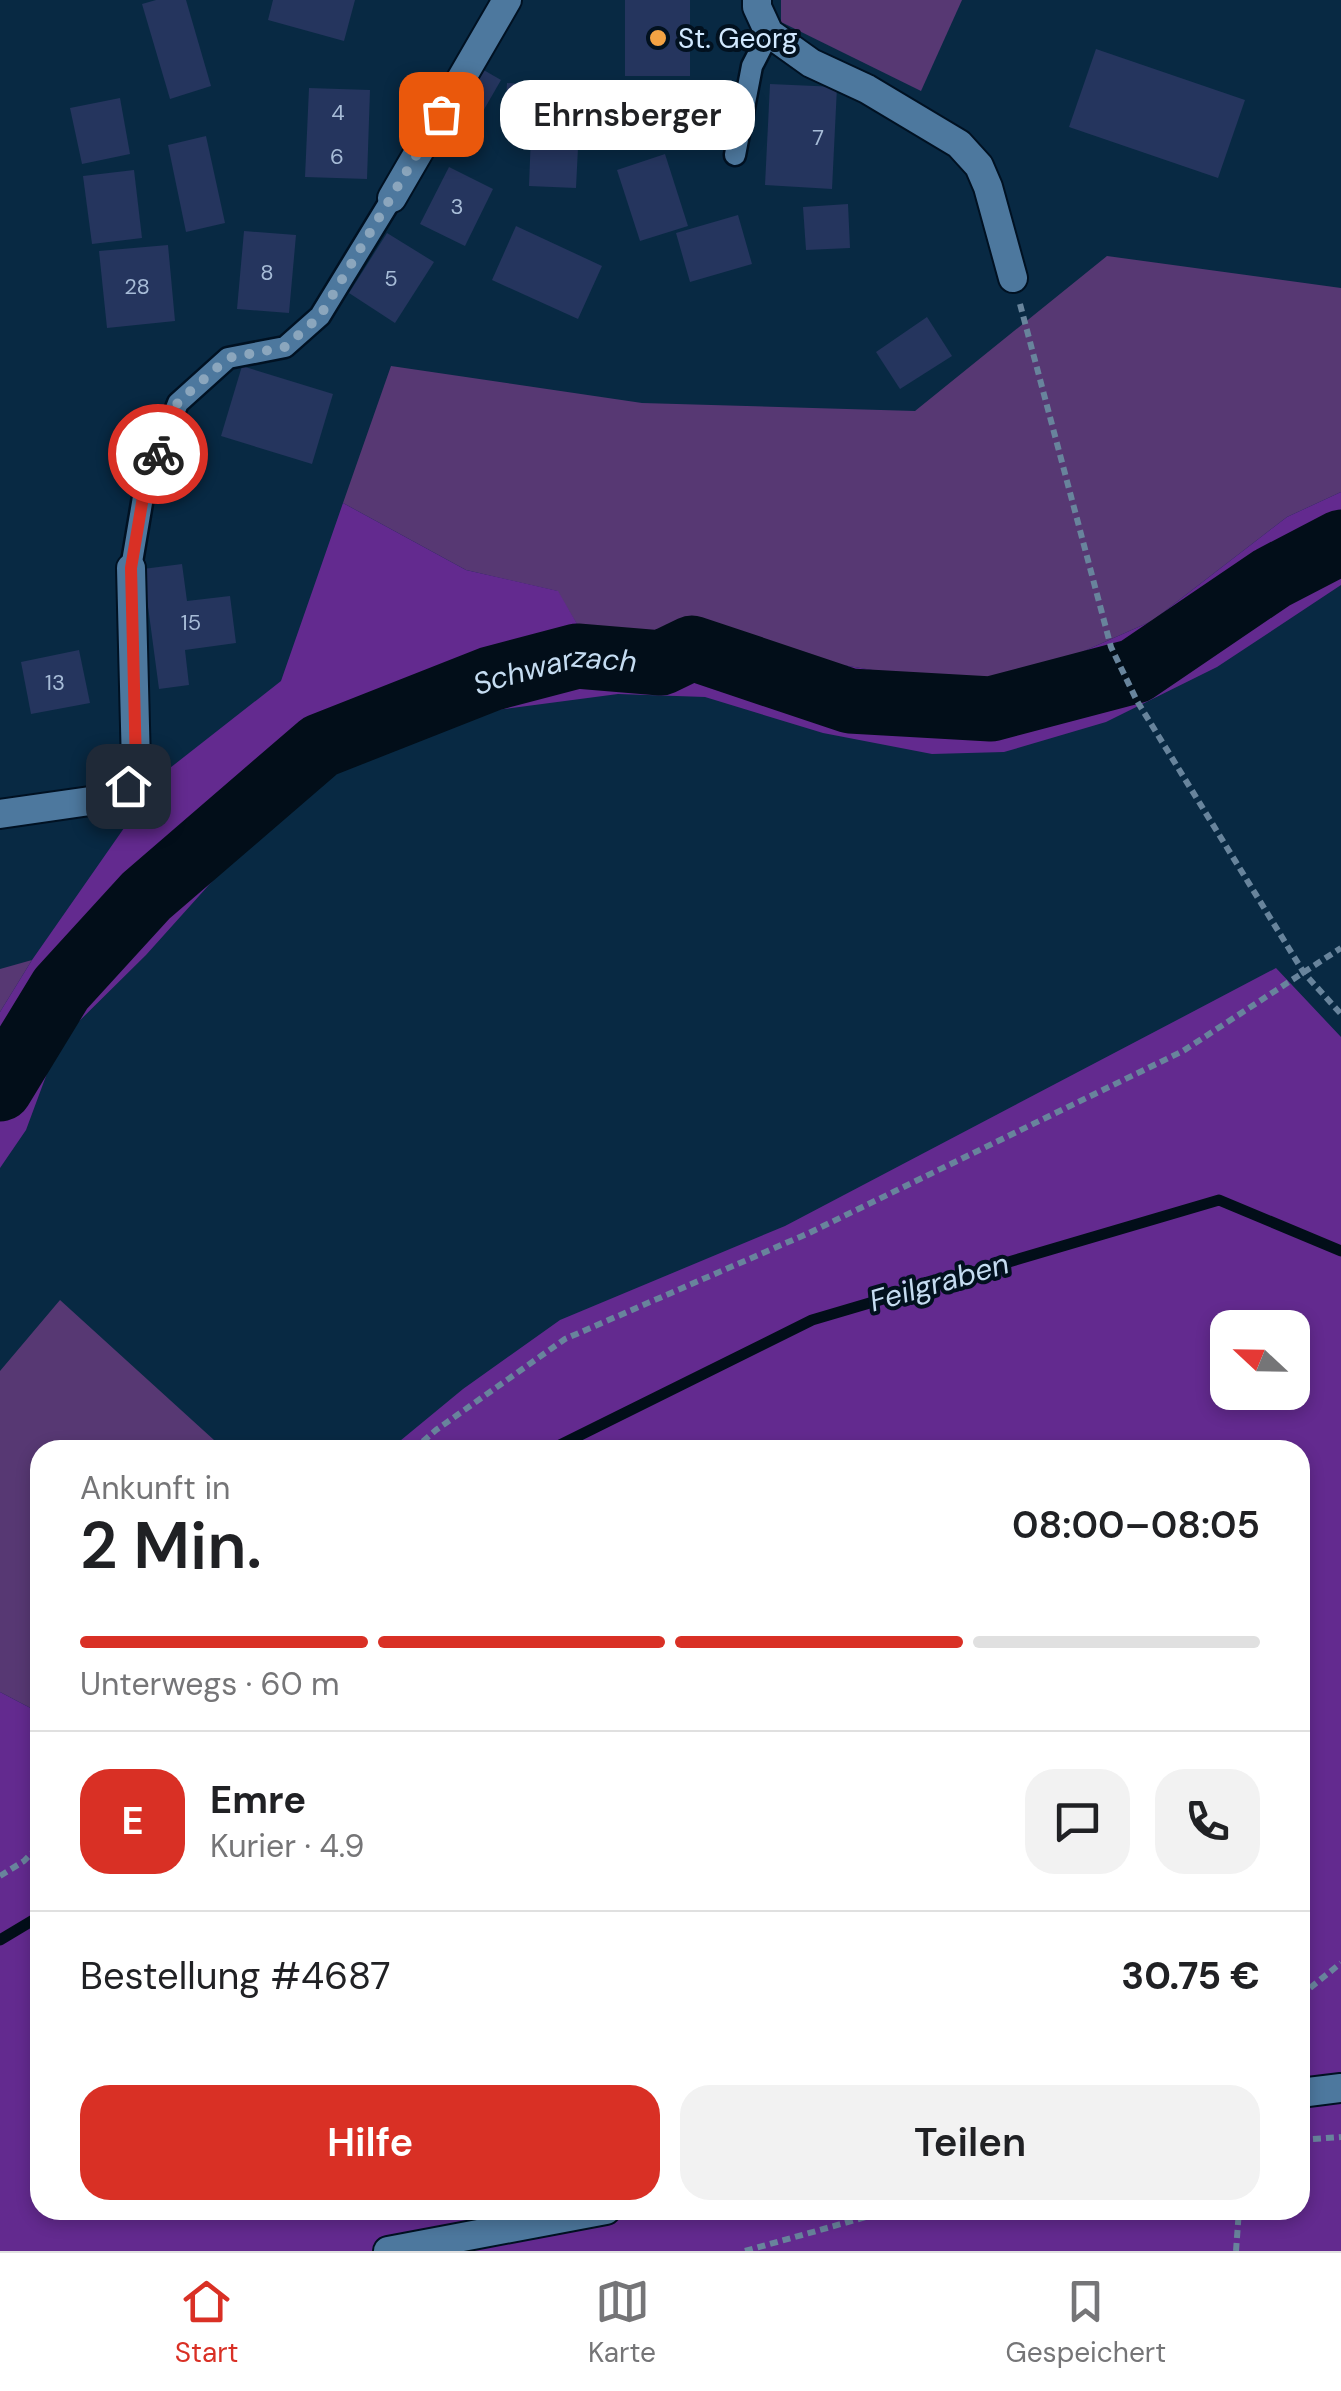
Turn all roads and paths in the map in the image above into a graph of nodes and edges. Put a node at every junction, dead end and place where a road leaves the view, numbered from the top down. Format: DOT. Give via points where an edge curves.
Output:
graph roads {
  1 [pos="507,0"];
  2 [pos="757,0"];
  3 [pos="769,33"];
  4 [pos="735,155"];
  5 [pos="392,198"];
  6 [pos="1013,278"];
  7 [pos="131,568"];
  8 [pos="0,814"];
  9 [pos="1341,948"];
  10 [pos="1304,973"];
  11 [pos="1341,1014"];
  12 [pos="424,1440"];
  13 [pos="30,1856"];
  14 [pos="0,1876"];
  15 [pos="1341,1963"];
  16 [pos="1310,1988"];
  17 [pos="1341,2088"];
  18 [pos="1310,2092"];
  19 [pos="1341,2136"];
  20 [pos="1310,2139"];
  21 [pos="553,2220"];
  22 [pos="856,2220"];
  23 [pos="1238,2220"];
  24 [pos="388,2251"];
  25 [pos="745,2251"];
  26 [pos="1236,2251"];
  1 -- 5 [label="street"];
  2 -- 3 [label="street"];
  3 -- 4 [label="lane" via="752,66"];
  3 -- 6 [label="street" via="810,63 959,144 980,166"];
  5 -- 7 [label="lane" via="320,316 285,347 228,358 178,402 144,491"];
  6 -- 10 [label="path" via="1111,647 1137,701"];
  7 -- 8 [label="street" via="136,765 128,786 98,800"];
  9 -- 10 [label="path"];
  10 -- 11 [label="path"];
  10 -- 12 [label="path" via="1183,1051 1050,1118 810,1233 564,1339"];
  13 -- 14 [label="path"];
  15 -- 16 [label="path"];
  17 -- 18 [label="street"];
  19 -- 20 [label="path"];
  21 -- 24 [label="street"];
  22 -- 25 [label="path"];
  23 -- 26 [label="path"];
}
